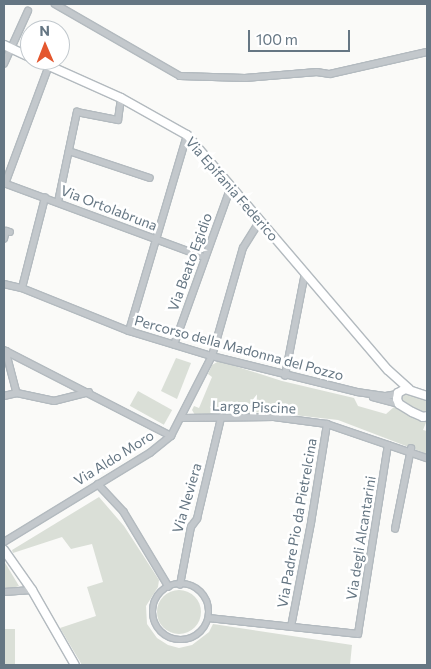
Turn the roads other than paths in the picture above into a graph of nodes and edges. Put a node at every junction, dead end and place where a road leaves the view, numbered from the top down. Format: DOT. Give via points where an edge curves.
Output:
graph roads {
  1 [pos="55,4"];
  2 [pos="28,11"];
  3 [pos="7,47"];
  4 [pos="427,52"];
  5 [pos="20,53"];
  6 [pos="4,64"];
  7 [pos="48,70"];
  8 [pos="59,70"];
  9 [pos="121,98"];
  10 [pos="187,135"];
  11 [pos="69,151"];
  12 [pos="150,178"];
  13 [pos="4,183"];
  14 [pos="231,187"];
  15 [pos="45,198"];
  16 [pos="58,202"];
  17 [pos="260,221"];
  18 [pos="10,232"];
  19 [pos="4,239"];
  20 [pos="157,240"];
  21 [pos="204,257"];
  22 [pos="305,272"];
  23 [pos="4,284"];
  24 [pos="22,288"];
  25 [pos="129,331"];
  26 [pos="174,345"];
  27 [pos="4,351"];
  28 [pos="212,356"];
  29 [pos="388,370"];
  30 [pos="285,376"];
  31 [pos="409,389"];
  32 [pos="90,392"];
  33 [pos="357,392"];
  34 [pos="16,393"];
  35 [pos="398,393"];
  36 [pos="425,393"];
  37 [pos="4,396"];
  38 [pos="399,404"];
  39 [pos="427,416"];
  40 [pos="182,418"];
  41 [pos="221,418"];
  42 [pos="327,424"];
  43 [pos="172,436"];
  44 [pos="388,445"];
  45 [pos="411,450"];
  46 [pos="427,458"];
  47 [pos="98,484"];
  48 [pos="395,528"];
  49 [pos="4,542"];
  50 [pos="4,550"];
  51 [pos="180,585"];
  52 [pos="169,587"];
  53 [pos="32,590"];
  54 [pos="4,592"];
  55 [pos="209,618"];
  56 [pos="290,627"];
  57 [pos="358,634"];
  58 [pos="74,665"];
  1 -- 4 [label="street" via="180,76 245,78 318,72 330,74"];
  2 -- 3 [label="street"];
  3 -- 5 [label="main road"];
  3 -- 6 [label="street"];
  7 -- 13 [label="street"];
  8 -- 9 [label="main road, Via Epifania Federico"];
  9 -- 10 [label="main road, Via Epifania Federico"];
  9 -- 11 [label="street" via="118,120 77,112"];
  10 -- 14 [label="main road, Via Epifania Federico"];
  10 -- 20 [label="street"];
  11 -- 12 [label="street"];
  11 -- 16 [label="street"];
  13 -- 15 [label="street, Via Ortolabruna"];
  14 -- 17 [label="main road, Via Epifania Federico"];
  14 -- 21 [label="street, Via Beato Egidio"];
  15 -- 16 [label="street, Via Ortolabruna"];
  15 -- 24 [label="street"];
  16 -- 20 [label="street, Via Ortolabruna"];
  17 -- 22 [label="main road, Via Epifania Federico"];
  17 -- 28 [label="street, Via Aldo Moro" via="243,248"];
  18 -- 19 [label="street" via="6,231"];
  20 -- 21 [label="street, Via Ortolabruna"];
  20 -- 25 [label="street"];
  21 -- 26 [label="street, Via Beato Egidio"];
  22 -- 29 [label="main road, Via Epifania Federico"];
  22 -- 30 [label="street"];
  23 -- 24 [label="street, Percorso della Madonna del Pozzo"];
  24 -- 25 [label="street, Percorso della Madonna del Pozzo"];
  25 -- 26 [label="street, Percorso della Madonna del Pozzo"];
  26 -- 28 [label="street, Percorso della Madonna del Pozzo"];
  27 -- 32 [label="street"];
  27 -- 34 [label="street"];
  28 -- 30 [label="street, Percorso della Madonna del Pozzo"];
  28 -- 40 [label="street, Via Aldo Moro"];
  29 -- 31 [label="main road, Via Epifania Federico"];
  29 -- 35 [label="main road, Via Epifania Federico"];
  30 -- 33 [label="street, Percorso della Madonna del Pozzo"];
  31 -- 35 [label="main road"];
  31 -- 36 [label="main road"];
  32 -- 34 [label="street" via="54,401"];
  32 -- 43 [label="street"];
  33 -- 35 [label="street" via="386,396"];
  33 -- 38 [label="street"];
  34 -- 37 [label="street"];
  35 -- 38 [label="main road, Via Epifania Federico"];
  38 -- 39 [label="main road" via="418,415"];
  40 -- 41 [label="street, Largo Piscine"];
  40 -- 43 [label="street, Via Aldo Moro"];
  41 -- 42 [label="street, Largo Piscine" via="274,417"];
  41 -- 51 [label="street, Via Neviera"];
  42 -- 44 [label="street, Largo Piscine"];
  42 -- 56 [label="street, Via Padre Pio da Pietrelcina" via="312,523"];
  43 -- 47 [label="street, Via Aldo Moro"];
  44 -- 45 [label="street, Largo Piscine"];
  44 -- 57 [label="street, Via degli Alcantarini"];
  45 -- 46 [label="street, Largo Piscine"];
  45 -- 48 [label="street"];
  47 -- 49 [label="street, Via Aldo Moro"];
  47 -- 52 [label="street" via="124,512"];
  50 -- 53 [label="main road"];
  51 -- 52 [label="street"];
  51 -- 55 [label="street" via="202,594"];
  52 -- 55 [label="street" via="156,600 153,610 158,628 164,634 172,639 191,639 205,627"];
  53 -- 54 [label="street"];
  53 -- 58 [label="main road"];
  55 -- 56 [label="street, Via Padre Pio da Pietrelcina"];
  56 -- 57 [label="street, Via Padre Pio da Pietrelcina"];
}
